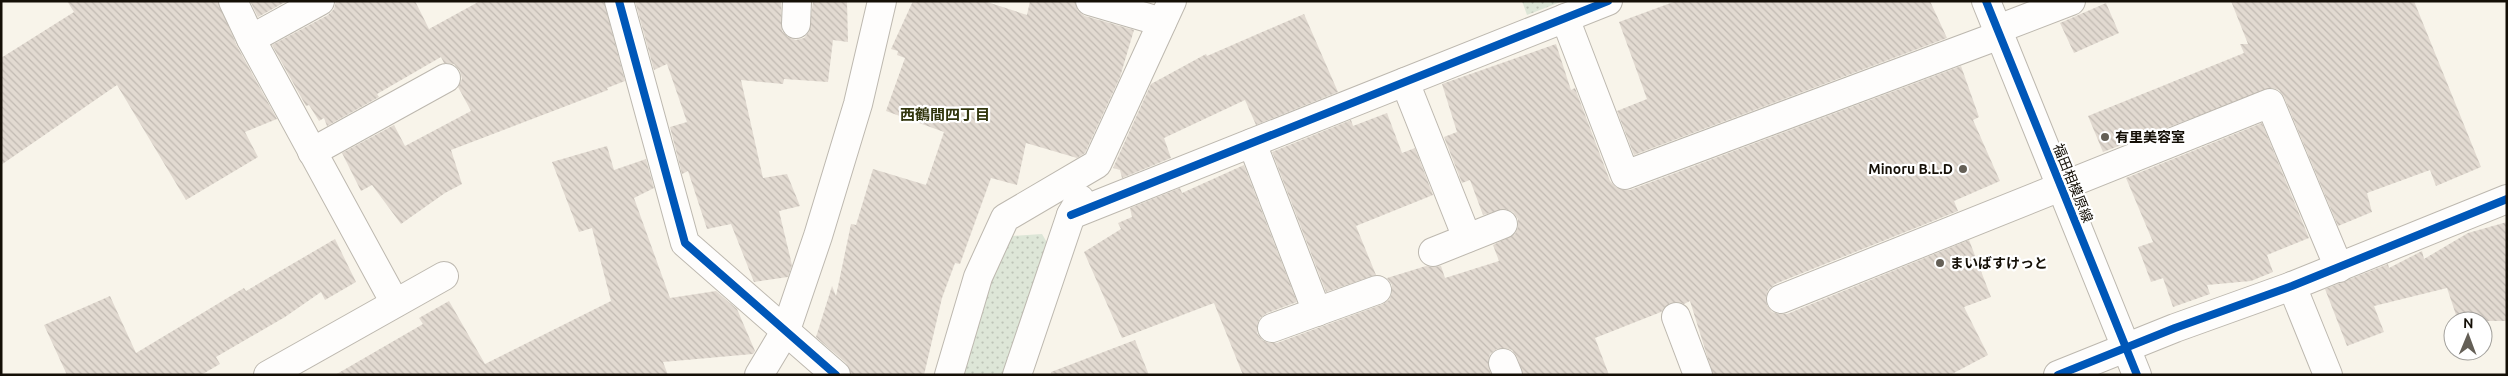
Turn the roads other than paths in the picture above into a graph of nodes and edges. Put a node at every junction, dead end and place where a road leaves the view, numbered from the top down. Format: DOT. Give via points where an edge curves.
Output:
graph roads {
  1 [pos="233,1"];
  2 [pos="320,1"];
  3 [pos="619,1"];
  4 [pos="882,1"];
  5 [pos="1090,1"];
  6 [pos="1608,1"];
  7 [pos="1986,1"];
  8 [pos="2070,1"];
  9 [pos="1167,12"];
  10 [pos="1565,18"];
  11 [pos="1999,32"];
  12 [pos="250,39"];
  13 [pos="446,78"];
  14 [pos="1405,82"];
  15 [pos="1252,143"];
  16 [pos="312,152"];
  17 [pos="1097,164"];
  18 [pos="2062,188"];
  19 [pos="2507,199"];
  20 [pos="1071,215"];
  21 [pos="1502,224"];
  22 [pos="1467,238"];
  23 [pos="1434,252"];
  24 [pos="2340,268"];
  25 [pos="444,276"];
  26 [pos="2292,286"];
  27 [pos="1376,290"];
  28 [pos="1781,299"];
  29 [pos="395,304"];
  30 [pos="1317,312"];
  31 [pos="1676,317"];
  32 [pos="1272,328"];
  33 [pos="786,330"];
  34 [pos="2126,348"];
  35 [pos="268,375"];
  36 [pos="760,375"];
  37 [pos="836,375"];
  38 [pos="949,375"];
  39 [pos="1017,375"];
  40 [pos="1698,375"];
  41 [pos="2058,375"];
  42 [pos="2137,375"];
  43 [pos="2328,375"];
  1 -- 12 [label="street"];
  2 -- 12 [label="street"];
  3 -- 33 [label="street" via="685,243"];
  4 -- 33 [label="street" via="858,104"];
  5 -- 9 [label="street"];
  6 -- 10 [label="street"];
  7 -- 11 [label="street, 福田相模原線"];
  8 -- 11 [label="street"];
  9 -- 17 [label="street"];
  10 -- 11 [label="street" via="1625,175"];
  10 -- 14 [label="street"];
  11 -- 18 [label="street, 福田相模原線"];
  12 -- 16 [label="street"];
  13 -- 16 [label="street"];
  14 -- 15 [label="street"];
  14 -- 22 [label="street"];
  15 -- 20 [label="street"];
  15 -- 30 [label="street"];
  16 -- 29 [label="street"];
  17 -- 20 [label="street"];
  17 -- 38 [label="street" via="1005,218 978,277"];
  18 -- 24 [label="street" via="2270,103"];
  18 -- 28 [label="street"];
  18 -- 34 [label="street, 福田相模原線"];
  19 -- 24 [label="street"];
  20 -- 39 [label="street"];
  21 -- 22 [label="street"];
  22 -- 23 [label="street"];
  24 -- 26 [label="street"];
  25 -- 29 [label="street"];
  26 -- 34 [label="street"];
  26 -- 43 [label="street"];
  27 -- 30 [label="street"];
  29 -- 35 [label="street"];
  30 -- 32 [label="street"];
  31 -- 40 [label="street"];
  33 -- 36 [label="street"];
  33 -- 37 [label="street"];
  34 -- 41 [label="street"];
  34 -- 42 [label="street, 福田相模原線"];
}
